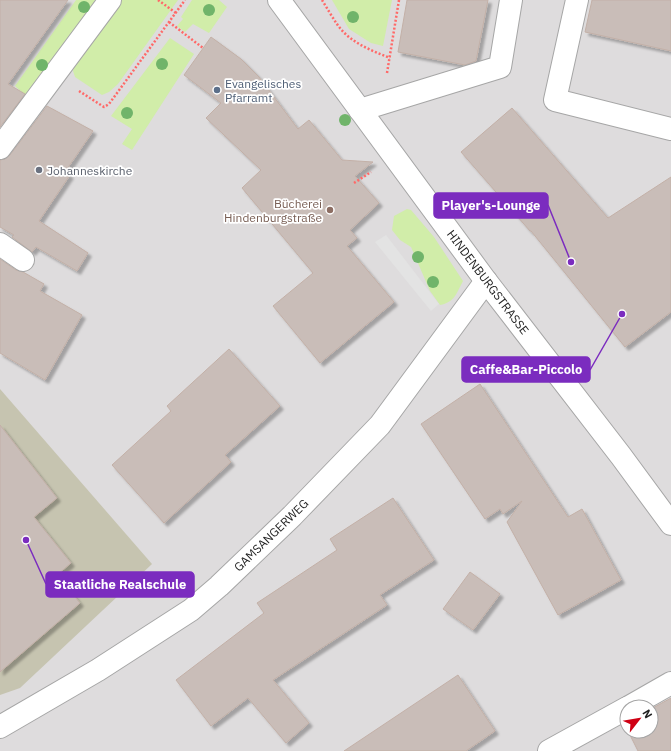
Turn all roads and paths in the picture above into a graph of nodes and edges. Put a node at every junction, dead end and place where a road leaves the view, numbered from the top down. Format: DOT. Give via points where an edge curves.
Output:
graph roads {
  1 [pos="110,0"];
  2 [pos="158,0"];
  3 [pos="185,0"];
  4 [pos="279,0"];
  5 [pos="322,0"];
  6 [pos="399,0"];
  7 [pos="511,0"];
  8 [pos="577,0"];
  9 [pos="176,13"];
  10 [pos="169,22"];
  11 [pos="392,47"];
  12 [pos="203,48"];
  13 [pos="390,58"];
  14 [pos="62,65"];
  15 [pos="360,110"];
  16 [pos="671,129"];
  17 [pos="0,148"];
  18 [pos="362,178"];
  19 [pos="354,183"];
  20 [pos="0,244"];
  21 [pos="23,260"];
  22 [pos="486,281"];
  23 [pos="671,524"];
  24 [pos="671,683"];
  25 [pos="643,699"];
  26 [pos="619,713"];
  27 [pos="0,727"];
  28 [pos="549,751"];
  1 -- 14 [label="street"];
  2 -- 9 [label="path"];
  3 -- 9 [label="path"];
  4 -- 15 [label="street, HINDENBURGSTRASSE"];
  5 -- 13 [label="path" via="338,26 353,41"];
  6 -- 11 [label="path"];
  7 -- 15 [label="street" via="500,67"];
  8 -- 16 [label="street" via="555,100"];
  9 -- 10 [label="path"];
  10 -- 12 [label="path"];
  10 -- 14 [label="path" via="109,104 104,107 68,84 63,77"];
  14 -- 17 [label="street"];
  15 -- 22 [label="street, HINDENBURGSTRASSE"];
  18 -- 19 [label="path"];
  20 -- 21 [label="street"];
  22 -- 23 [label="street, HINDENBURGSTRASSE"];
  22 -- 27 [label="street, GAMSANGERWEG" via="380,425 292,516 219,586 191,610 98,670"];
  24 -- 25 [label="street"];
  26 -- 28 [label="street"];
}
